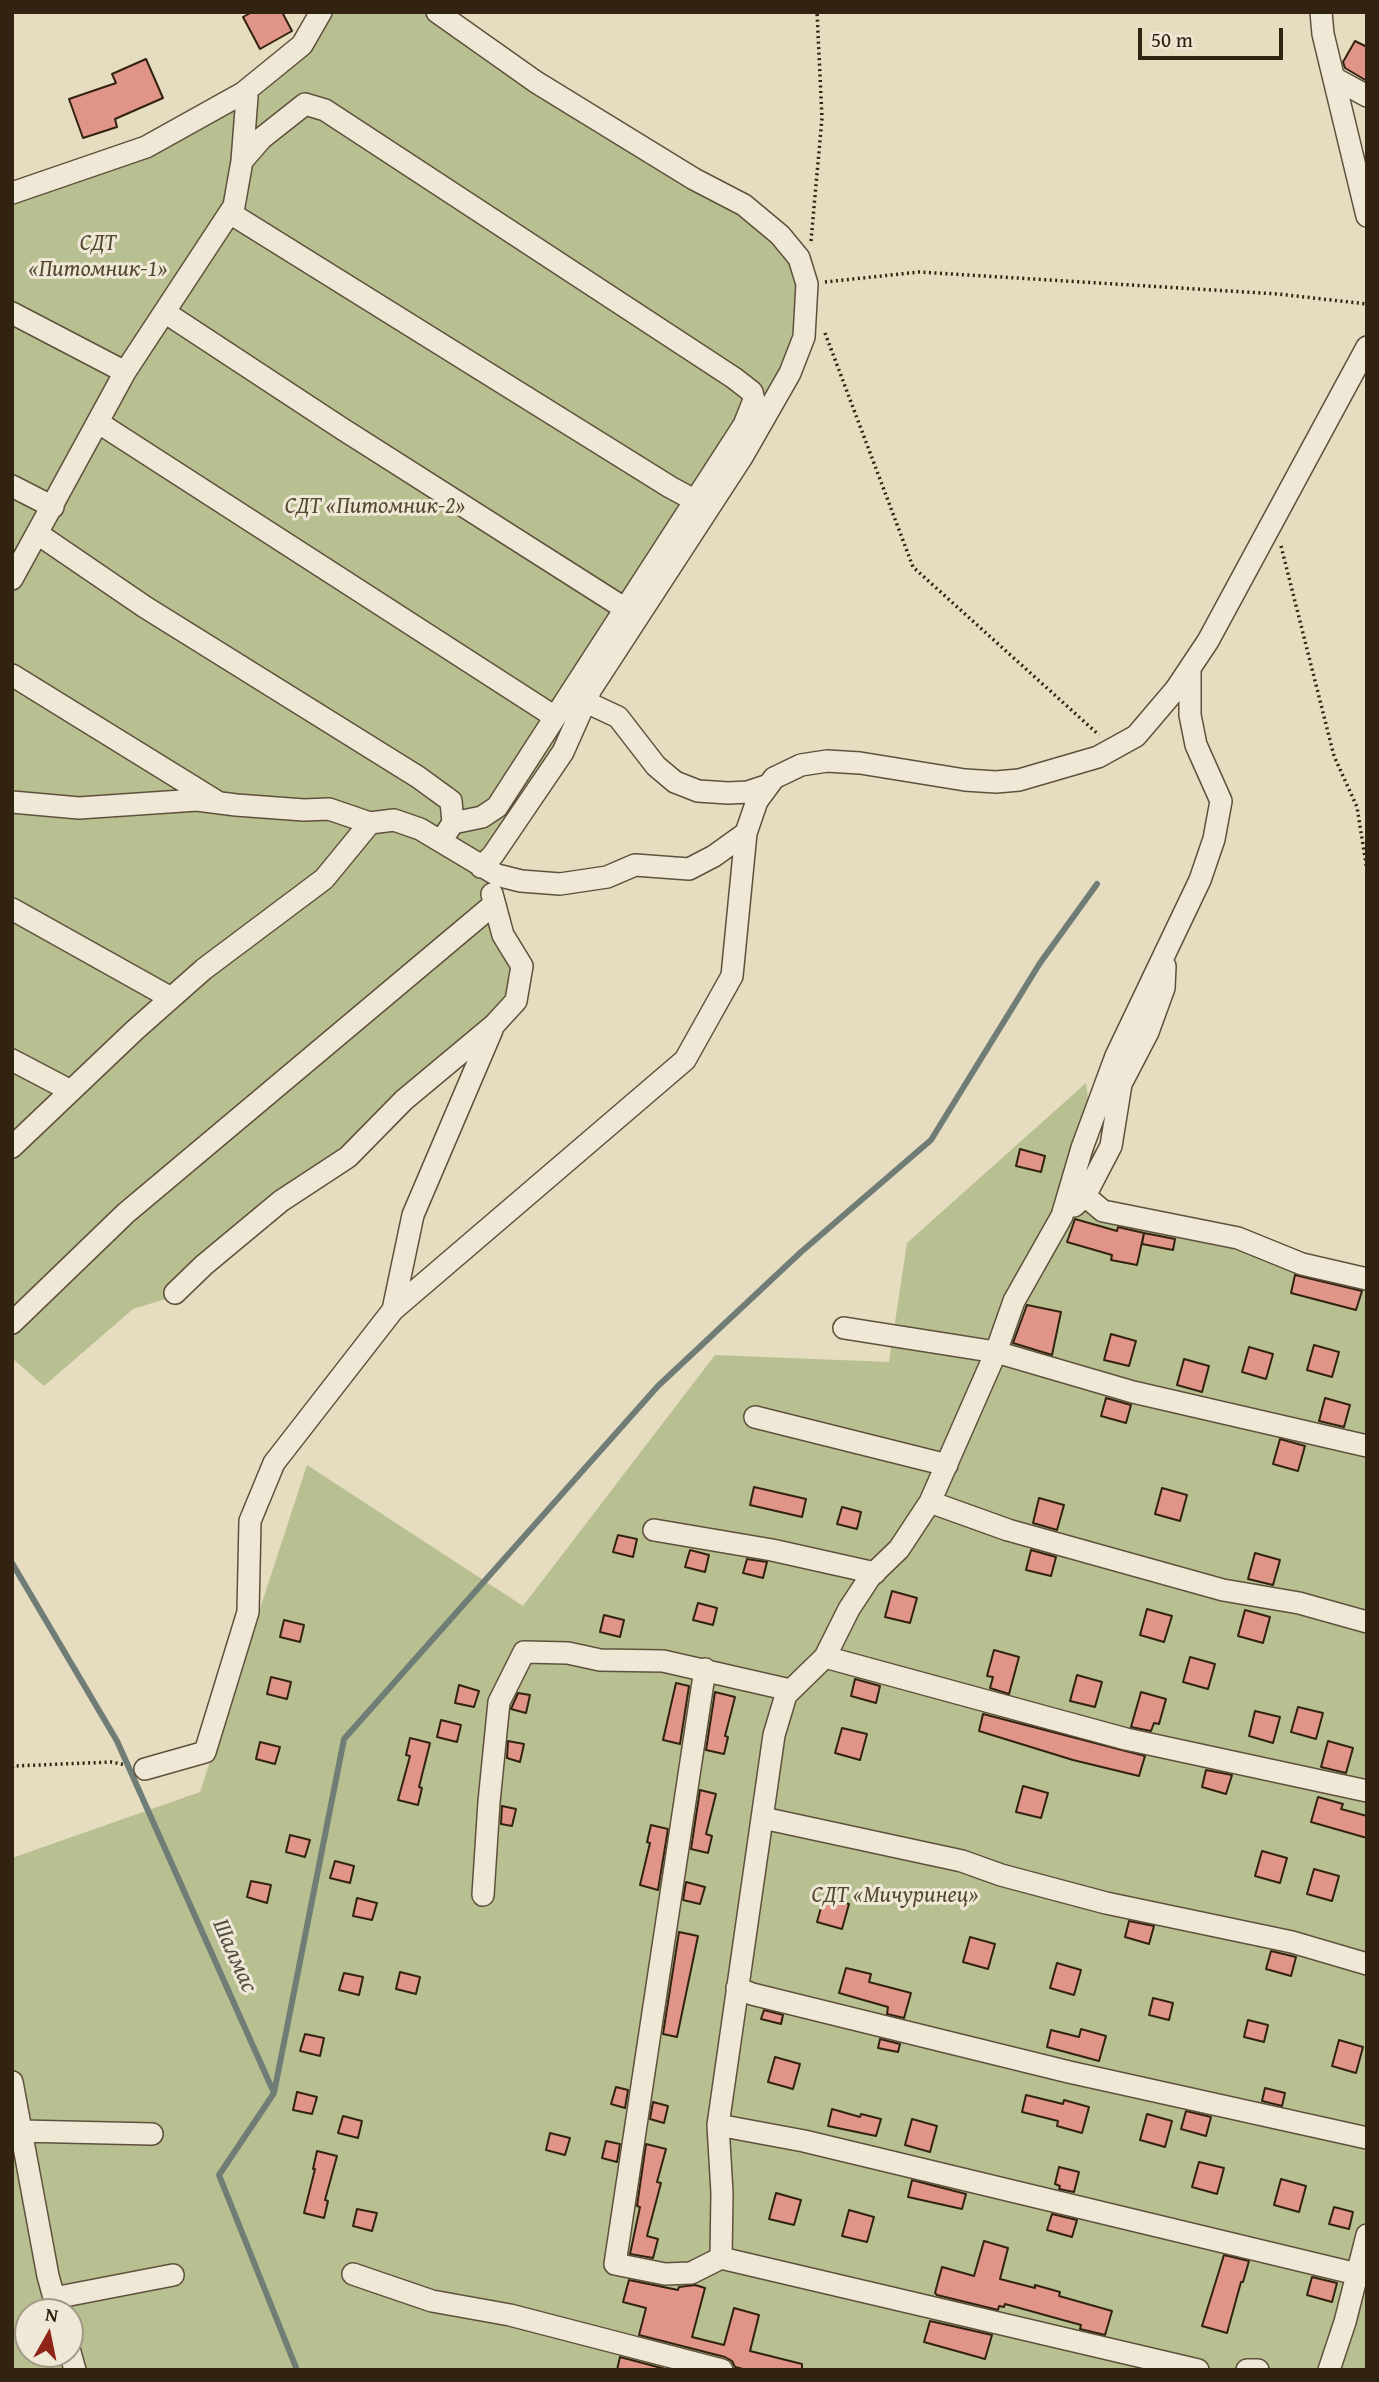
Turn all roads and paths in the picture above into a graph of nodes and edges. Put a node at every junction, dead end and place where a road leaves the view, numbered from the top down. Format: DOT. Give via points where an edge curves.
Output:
graph roads {
  1 [pos="321,12"];
  2 [pos="437,12"];
  3 [pos="817,12"];
  4 [pos="1321,12"];
  5 [pos="1334,78"];
  6 [pos="243,93"];
  7 [pos="1367,96"];
  8 [pos="242,161"];
  9 [pos="12,193"];
  10 [pos="230,213"];
  11 [pos="1367,216"];
  12 [pos="811,242"];
  13 [pos="807,284"];
  14 [pos="1367,304"];
  15 [pos="12,313"];
  16 [pos="166,313"];
  17 [pos="821,322"];
  18 [pos="1367,347"];
  19 [pos="125,372"];
  20 [pos="99,423"];
  21 [pos="12,486"];
  22 [pos="694,500"];
  23 [pos="52,507"];
  24 [pos="1274,517"];
  25 [pos="37,534"];
  26 [pos="12,579"];
  27 [pos="624,608"];
  28 [pos="1190,668"];
  29 [pos="12,675"];
  30 [pos="586,702"];
  31 [pos="555,717"];
  32 [pos="1114,748"];
  33 [pos="769,785"];
  34 [pos="12,802"];
  35 [pos="220,803"];
  36 [pos="370,823"];
  37 [pos="447,832"];
  38 [pos="746,832"];
  39 [pos="1367,870"];
  40 [pos="489,871"];
  41 [pos="494,905"];
  42 [pos="12,909"];
  43 [pos="1165,954"];
  44 [pos="171,998"];
  45 [pos="494,1025"];
  46 [pos="12,1060"];
  47 [pos="71,1091"];
  48 [pos="12,1147"];
  49 [pos="1085,1196"];
  50 [pos="1062,1216"];
  51 [pos="1367,1279"];
  52 [pos="175,1293"];
  53 [pos="393,1310"];
  54 [pos="12,1323"];
  55 [pos="844,1328"];
  56 [pos="996,1352"];
  57 [pos="755,1417"];
  58 [pos="1367,1446"];
  59 [pos="947,1465"];
  60 [pos="930,1502"];
  61 [pos="654,1530"];
  62 [pos="875,1573"];
  63 [pos="1367,1622"];
  64 [pos="825,1657"];
  65 [pos="705,1669"];
  66 [pos="790,1690"];
  67 [pos="111,1762"];
  68 [pos="12,1768"];
  69 [pos="145,1769"];
  70 [pos="1367,1791"];
  71 [pos="763,1818"];
  72 [pos="483,1895"];
  73 [pos="1367,1964"];
  74 [pos="737,1988"];
  75 [pos="12,2082"];
  76 [pos="719,2125"];
  77 [pos="21,2131"];
  78 [pos="152,2134"];
  79 [pos="1367,2138"];
  80 [pos="1365,2246"];
  81 [pos="721,2258"];
  82 [pos="353,2274"];
  83 [pos="1357,2274"];
  84 [pos="173,2275"];
  85 [pos="54,2298"];
  86 [pos="83,2298"];
  87 [pos="722,2370"];
  88 [pos="1198,2370"];
  89 [pos="1247,2370"];
  90 [pos="1258,2370"];
  91 [pos="1329,2370"];
  1 -- 6 [label="street" via="302,45"];
  2 -- 13 [label="street" via="536,82 744,205 799,258"];
  3 -- 12 [label="path" via="822,118"];
  4 -- 5 [label="street"];
  5 -- 7 [label="street"];
  5 -- 11 [label="street"];
  6 -- 8 [label="street" via="247,97"];
  6 -- 9 [label="street" via="146,147"];
  8 -- 10 [label="street"];
  8 -- 22 [label="street" via="262,138 305,104 324,110 734,378 752,392 754,400 744,425"];
  10 -- 16 [label="street"];
  10 -- 22 [label="street"];
  13 -- 14 [label="path" via="919,272 1278,294"];
  13 -- 30 [label="street" via="804,337 790,373"];
  15 -- 19 [label="street"];
  16 -- 19 [label="street"];
  16 -- 27 [label="street"];
  17 -- 32 [label="path" via="913,566"];
  18 -- 24 [label="street"];
  19 -- 20 [label="street"];
  20 -- 23 [label="street"];
  20 -- 31 [label="street"];
  21 -- 23 [label="street"];
  22 -- 27 [label="street"];
  23 -- 25 [label="street"];
  24 -- 28 [label="street"];
  24 -- 39 [label="path" via="1334,756 1357,807"];
  25 -- 26 [label="street"];
  25 -- 37 [label="street" via="418,777 451,802"];
  27 -- 31 [label="street"];
  28 -- 32 [label="street" via="1136,736"];
  28 -- 43 [label="street" via="1190,715 1196,745 1221,801 1200,880"];
  29 -- 35 [label="street"];
  30 -- 33 [label="street" via="618,717 675,782 698,791 728,793"];
  30 -- 40 [label="street" via="563,752 493,855"];
  31 -- 37 [label="street" via="497,807"];
  32 -- 33 [label="street" via="1019,780 965,780 827,761 801,765"];
  33 -- 38 [label="street" via="757,801"];
  34 -- 35 [label="street" via="79,808 197,800"];
  35 -- 36 [label="street" via="329,809"];
  36 -- 37 [label="street" via="394,820"];
  36 -- 44 [label="street" via="324,879"];
  37 -- 40 [label="street"];
  38 -- 40 [label="street" via="689,869 635,865 607,877 560,884 521,881"];
  38 -- 53 [label="street" via="732,976 685,1060"];
  40 -- 41 [label="street"];
  41 -- 45 [label="street" via="503,935 522,966 516,1001"];
  41 -- 54 [label="street" via="126,1213"];
  42 -- 44 [label="street"];
  43 -- 49 [label="street" via="1164,988 1121,1084 1111,1146"];
  43 -- 50 [label="street" via="1116,1056"];
  44 -- 47 [label="street"];
  45 -- 52 [label="street" via="404,1100 348,1157 281,1201"];
  45 -- 53 [label="street" via="413,1215"];
  46 -- 47 [label="street"];
  47 -- 48 [label="street"];
  49 -- 50 [label="street"];
  49 -- 51 [label="street" via="1103,1211 1238,1238 1302,1264"];
  50 -- 56 [label="street" via="1014,1301"];
  53 -- 69 [label="street" via="274,1463 250,1521 248,1612 205,1752"];
  55 -- 56 [label="street"];
  56 -- 58 [label="street" via="1133,1392"];
  56 -- 59 [label="street"];
  57 -- 59 [label="street"];
  59 -- 60 [label="street"];
  60 -- 62 [label="street" via="899,1549"];
  60 -- 63 [label="street" via="1008,1530 1223,1590 1300,1603"];
  61 -- 62 [label="street"];
  62 -- 64 [label="street" via="849,1609"];
  64 -- 66 [label="street"];
  64 -- 70 [label="street" via="1126,1739"];
  65 -- 66 [label="street"];
  65 -- 72 [label="street" via="663,1661 524,1652 499,1702"];
  65 -- 81 [label="street" via="615,2264 665,2274 691,2273"];
  66 -- 71 [label="street" via="774,1735"];
  67 -- 68 [label="path"];
  71 -- 73 [label="street" via="961,1861 1106,1903 1292,1942"];
  71 -- 74 [label="street"];
  74 -- 76 [label="street"];
  74 -- 79 [label="street" via="1069,2072"];
  75 -- 77 [label="street"];
  76 -- 81 [label="street"];
  76 -- 83 [label="street" via="804,2141"];
  77 -- 78 [label="street"];
  77 -- 85 [label="street"];
  80 -- 83 [label="street"];
  81 -- 88 [label="street"];
  82 -- 87 [label="street" via="432,2301 510,2315"];
  83 -- 91 [label="street"];
  84 -- 86 [label="street"];
  89 -- 90 [label="street"];
}
